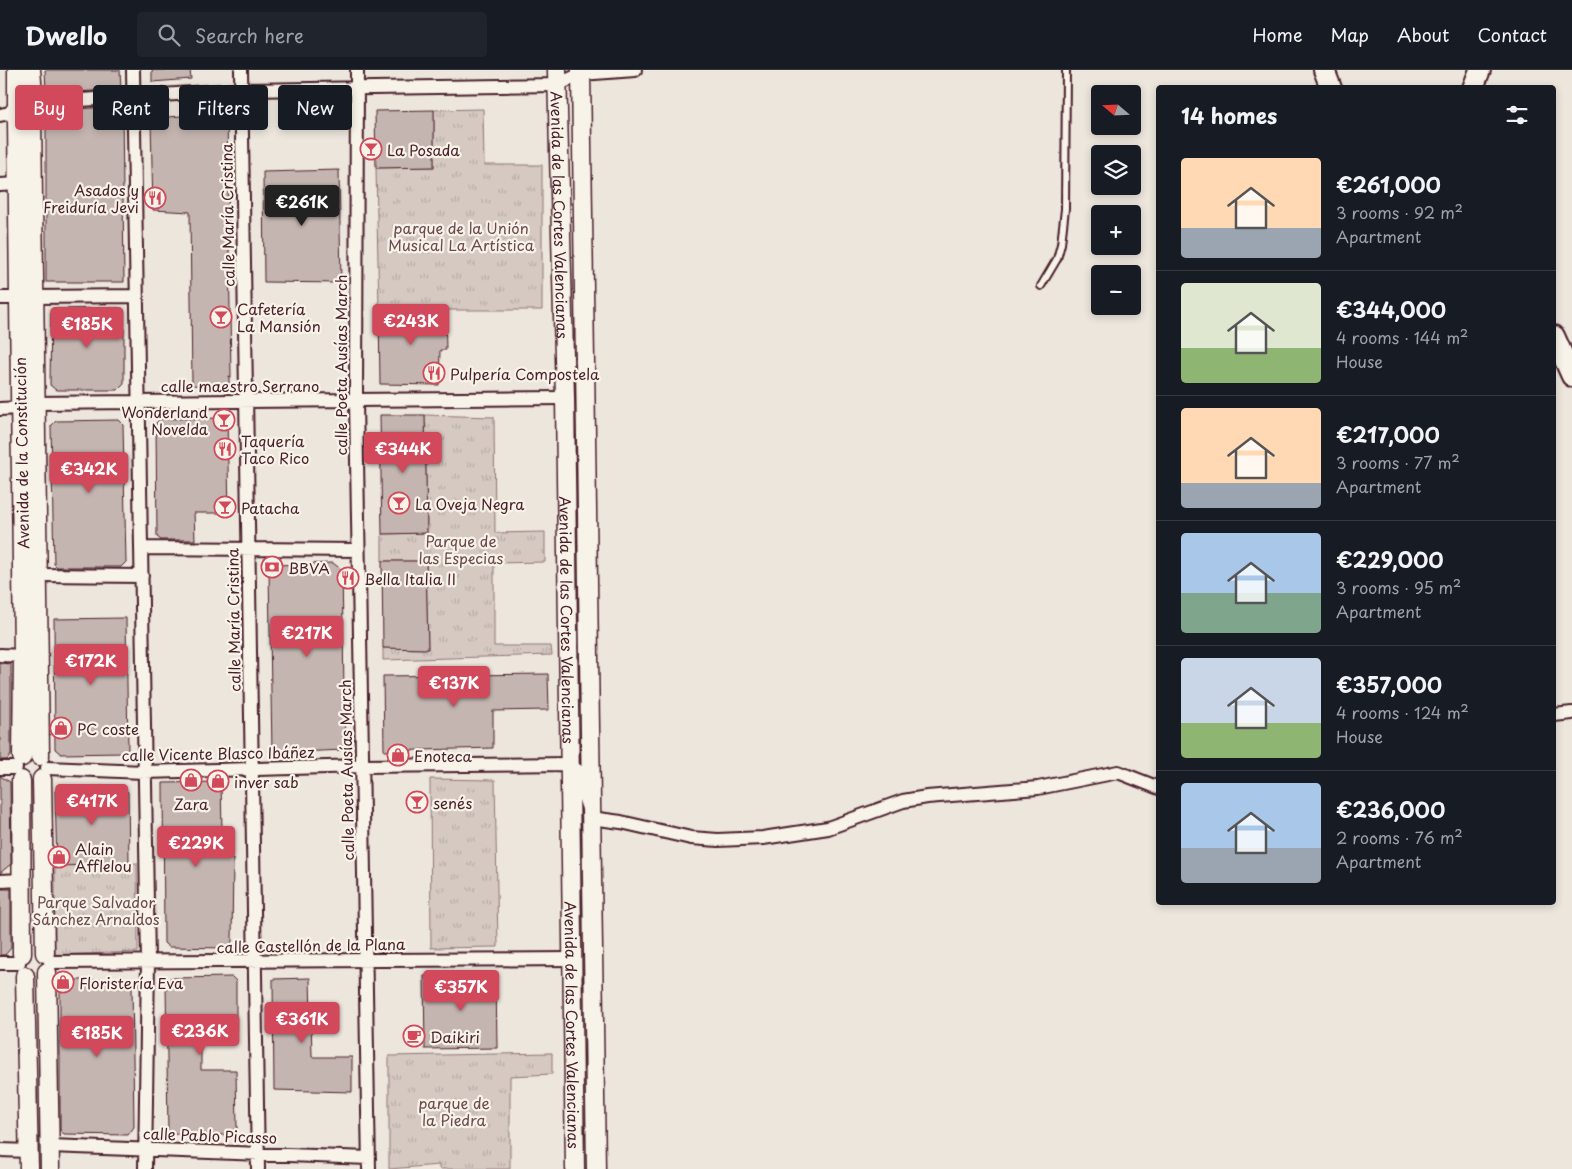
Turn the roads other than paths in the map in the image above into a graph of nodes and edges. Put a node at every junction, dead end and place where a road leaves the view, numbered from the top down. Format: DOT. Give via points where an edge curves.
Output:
graph roads {
  1 [pos="17,70"];
  2 [pos="32,70"];
  3 [pos="133,70"];
  4 [pos="241,70"];
  5 [pos="356,70"];
  6 [pos="635,70"];
  7 [pos="1066,70"];
  8 [pos="581,72"];
  9 [pos="558,77"];
  10 [pos="18,85"];
  11 [pos="28,85"];
  12 [pos="134,85"];
  13 [pos="241,85"];
  14 [pos="357,87"];
  15 [pos="268,89"];
  16 [pos="20,130"];
  17 [pos="21,130"];
  18 [pos="135,130"];
  19 [pos="242,130"];
  20 [pos="18,184"];
  21 [pos="0,185"];
  22 [pos="1041,286"];
  23 [pos="137,296"];
  24 [pos="26,297"];
  25 [pos="0,298"];
  26 [pos="1556,340"];
  27 [pos="1572,376"];
  28 [pos="565,398"];
  29 [pos="246,400"];
  30 [pos="356,400"];
  31 [pos="139,402"];
  32 [pos="28,405"];
  33 [pos="0,409"];
  34 [pos="141,548"];
  35 [pos="249,549"];
  36 [pos="358,550"];
  37 [pos="39,575"];
  38 [pos="142,576"];
  39 [pos="0,656"];
  40 [pos="23,656"];
  41 [pos="1572,713"];
  42 [pos="1556,715"];
  43 [pos="569,764"];
  44 [pos="362,766"];
  45 [pos="15,768"];
  46 [pos="43,768"];
  47 [pos="252,769"];
  48 [pos="144,772"];
  49 [pos="1156,787"];
  50 [pos="591,818"];
  51 [pos="22,880"];
  52 [pos="0,881"];
  53 [pos="573,959"];
  54 [pos="366,961"];
  55 [pos="48,962"];
  56 [pos="148,962"];
  57 [pos="255,962"];
  58 [pos="0,963"];
  59 [pos="22,964"];
  60 [pos="50,1146"];
  61 [pos="145,1149"];
  62 [pos="0,1150"];
  63 [pos="29,1151"];
  64 [pos="258,1154"];
  65 [pos="369,1163"];
  66 [pos="29,1169"];
  67 [pos="50,1169"];
  68 [pos="145,1169"];
  69 [pos="258,1169"];
  70 [pos="575,1169"];
  71 [pos="596,1169"];
  1 -- 10 [label="street, Avenida de la Constitución"];
  2 -- 11 [label="street, Avenida de la Constitución"];
  3 -- 12 [label="street"];
  4 -- 13 [label="street, calle María Cristina"];
  5 -- 14 [label="street, calle Poeta Ausías March"];
  6 -- 8 [label="street"];
  7 -- 22 [label="lane" via="1065,208 1061,244 1057,259"];
  8 -- 9 [label="street"];
  8 -- 50 [label="street, Avenida de las Cortes Valencianas"];
  9 -- 14 [label="street"];
  9 -- 28 [label="street, Avenida de las Cortes Valencianas"];
  14 -- 15 [label="street"];
  14 -- 30 [label="street, calle Poeta Ausías March"];
  16 -- 20 [label="street, Avenida de la Constitución"];
  17 -- 24 [label="street, Avenida de la Constitución"];
  18 -- 23 [label="street"];
  19 -- 29 [label="street, calle María Cristina"];
  20 -- 21 [label="street"];
  20 -- 24 [label="street, Avenida de la Constitución"];
  23 -- 24 [label="street"];
  23 -- 31 [label="street"];
  24 -- 25 [label="street"];
  24 -- 32 [label="street, Avenida de la Constitución"];
  26 -- 27 [label="main road"];
  28 -- 30 [label="street, calle maestro Serrano"];
  28 -- 43 [label="street, Avenida de las Cortes Valencianas"];
  29 -- 30 [label="street, calle maestro Serrano"];
  29 -- 31 [label="street, calle maestro Serrano"];
  29 -- 35 [label="street, calle María Cristina"];
  30 -- 36 [label="street, calle Poeta Ausías March"];
  31 -- 32 [label="street, calle maestro Serrano"];
  31 -- 34 [label="street"];
  32 -- 33 [label="street, calle maestro Serrano"];
  32 -- 37 [label="street, Avenida de la Constitución"];
  32 -- 40 [label="street, Avenida de la Constitución"];
  34 -- 35 [label="street"];
  34 -- 38 [label="street"];
  35 -- 36 [label="street"];
  35 -- 47 [label="street, calle María Cristina"];
  36 -- 44 [label="street, calle Poeta Ausías March"];
  37 -- 38 [label="street"];
  37 -- 46 [label="street, Avenida de la Constitución"];
  38 -- 48 [label="street"];
  39 -- 40 [label="street"];
  40 -- 45 [label="street, Avenida de la Constitución"];
  41 -- 42 [label="street"];
  43 -- 44 [label="street, calle Vicente Blasco Ibáñez"];
  43 -- 50 [label="street" via="581,773"];
  43 -- 53 [label="street, Avenida de las Cortes Valencianas"];
  44 -- 47 [label="street, calle Vicente Blasco Ibáñez"];
  44 -- 54 [label="street, calle Poeta Ausías March"];
  45 -- 46 [label="street" via="31,753"];
  45 -- 46 [label="street" via="31,784"];
  45 -- 51 [label="street, Avenida de la Constitución"];
  46 -- 48 [label="street, calle Vicente Blasco Ibáñez"];
  46 -- 55 [label="street, Avenida de la Constitución"];
  47 -- 48 [label="street, calle Vicente Blasco Ibáñez"];
  47 -- 57 [label="street, calle María Cristina"];
  48 -- 56 [label="street"];
  49 -- 50 [label="street" via="1118,772 1038,788 903,801 828,828 763,838 691,838 629,823"];
  50 -- 71 [label="street, Avenida de las Cortes Valencianas"];
  51 -- 52 [label="street"];
  51 -- 59 [label="street, Avenida de la Constitución"];
  53 -- 54 [label="street, calle Castellón de la Plana"];
  53 -- 70 [label="street, Avenida de las Cortes Valencianas"];
  54 -- 57 [label="street, calle Castellón de la Plana"];
  54 -- 65 [label="street, calle Poeta Ausías March"];
  55 -- 56 [label="street, calle Castellón de la Plana"];
  55 -- 59 [label="street" via="36,948"];
  55 -- 59 [label="street" via="40,978"];
  55 -- 60 [label="street, Avenida de la Constitución"];
  56 -- 57 [label="street, calle Castellón de la Plana"];
  56 -- 61 [label="street"];
  57 -- 64 [label="street, calle María Cristina"];
  58 -- 59 [label="street"];
  59 -- 63 [label="street, Avenida de la Constitución"];
  60 -- 61 [label="street, calle Pablo Picasso"];
  60 -- 67 [label="street, Avenida de la Constitución"];
  61 -- 64 [label="street, calle Pablo Picasso"];
  61 -- 68 [label="street"];
  62 -- 63 [label="street"];
  63 -- 66 [label="street, Avenida de la Constitución"];
  64 -- 65 [label="street, calle Pablo Picasso"];
  64 -- 69 [label="street, calle María Cristina"];
}
